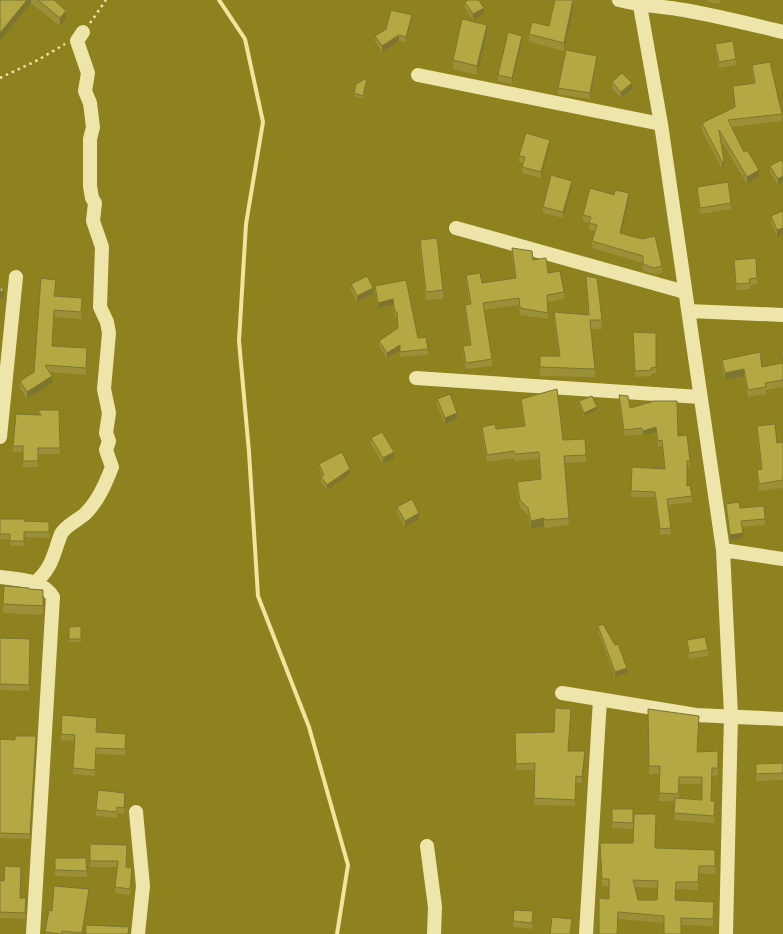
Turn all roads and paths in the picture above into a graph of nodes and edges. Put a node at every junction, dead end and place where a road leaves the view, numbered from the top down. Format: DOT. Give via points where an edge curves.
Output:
graph roads {
  1 [pos="106,0"];
  2 [pos="619,0"];
  3 [pos="640,3"];
  4 [pos="83,32"];
  5 [pos="783,32"];
  6 [pos="418,75"];
  7 [pos="0,78"];
  8 [pos="661,124"];
  9 [pos="456,228"];
  10 [pos="16,277"];
  11 [pos="685,292"];
  12 [pos="689,311"];
  13 [pos="783,315"];
  14 [pos="416,378"];
  15 [pos="700,396"];
  16 [pos="0,437"];
  17 [pos="723,550"];
  18 [pos="783,559"];
  19 [pos="0,577"];
  20 [pos="36,582"];
  21 [pos="562,693"];
  22 [pos="600,699"];
  23 [pos="730,715"];
  24 [pos="783,718"];
  25 [pos="136,812"];
  26 [pos="427,846"];
  27 [pos="33,934"];
  28 [pos="138,934"];
  29 [pos="434,934"];
  30 [pos="586,934"];
  31 [pos="726,934"];
  1 -- 4 [label="path"];
  2 -- 3 [label="street"];
  3 -- 5 [label="street" via="722,16"];
  3 -- 8 [label="street"];
  4 -- 7 [label="path" via="38,60"];
  4 -- 20 [label="street" via="77,41 88,66 85,91 93,127 90,186 95,203 93,221 102,247 100,307 109,333 104,389 109,413 106,450 112,467 100,498 62,533 48,570"];
  6 -- 8 [label="street"];
  8 -- 11 [label="street"];
  9 -- 11 [label="street"];
  10 -- 16 [label="street"];
  11 -- 12 [label="street"];
  12 -- 13 [label="street"];
  12 -- 15 [label="street"];
  14 -- 15 [label="street"];
  15 -- 17 [label="street"];
  17 -- 18 [label="street"];
  17 -- 23 [label="street"];
  19 -- 20 [label="street"];
  20 -- 27 [label="street" via="47,588 53,597"];
  21 -- 22 [label="street"];
  22 -- 23 [label="street" via="696,715"];
  22 -- 30 [label="street"];
  23 -- 24 [label="street"];
  23 -- 31 [label="street"];
  25 -- 28 [label="street" via="143,886"];
  26 -- 29 [label="street" via="435,907"];
}
